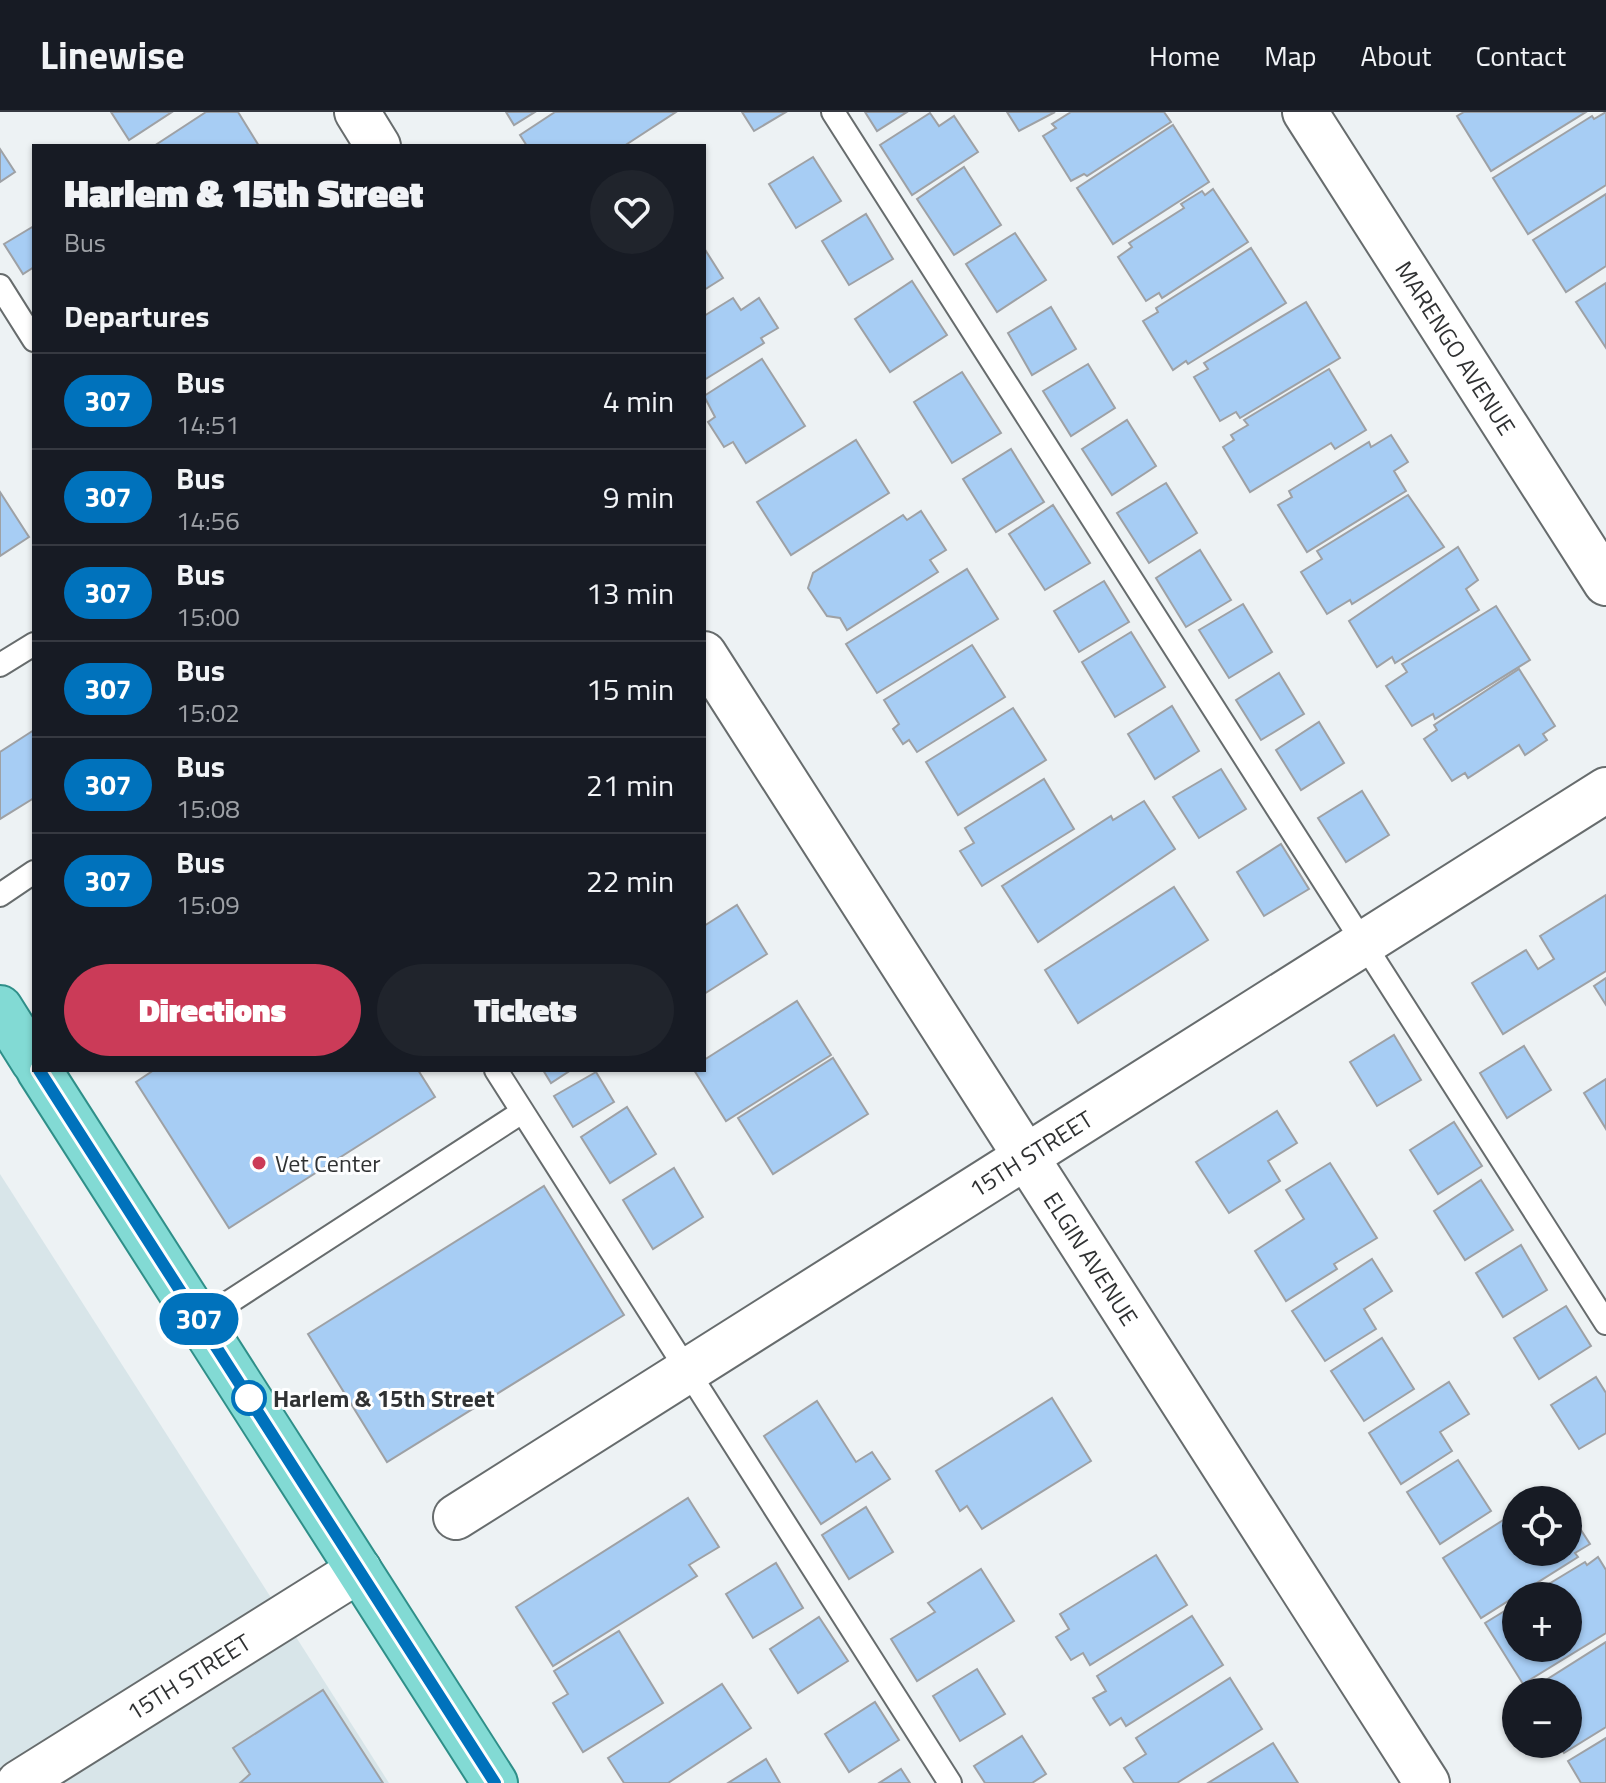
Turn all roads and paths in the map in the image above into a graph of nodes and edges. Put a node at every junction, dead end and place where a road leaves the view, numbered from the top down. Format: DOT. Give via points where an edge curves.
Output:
graph roads {
  1 [pos="357,112"];
  2 [pos="833,112"];
  3 [pos="1305,112"];
  4 [pos="377,144"];
  5 [pos="3,298"];
  6 [pos="32,337"];
  7 [pos="1606,583"];
  8 [pos="32,645"];
  9 [pos="706,657"];
  10 [pos="0,665"];
  11 [pos="1606,790"];
  12 [pos="32,873"];
  13 [pos="0,895"];
  14 [pos="1363,944"];
  15 [pos="0,1008"];
  16 [pos="32,1059"];
  17 [pos="40,1072"];
  18 [pos="497,1072"];
  19 [pos="522,1112"];
  20 [pos="1026,1157"];
  21 [pos="200,1321"];
  22 [pos="1606,1323"];
  23 [pos="688,1371"];
  24 [pos="456,1517"];
  25 [pos="359,1570"];
  26 [pos="19,1783"];
  27 [pos="495,1783"];
  28 [pos="950,1783"];
  29 [pos="1427,1783"];
  1 -- 4 [label="street"];
  2 -- 14 [label="lane"];
  3 -- 7 [label="street, MARENGO AVENUE"];
  5 -- 6 [label="lane"];
  8 -- 10 [label="lane"];
  9 -- 20 [label="street, ELGIN AVENUE"];
  11 -- 14 [label="street, 15TH STREET"];
  12 -- 13 [label="lane"];
  14 -- 20 [label="street, 15TH STREET"];
  14 -- 22 [label="lane"];
  15 -- 16 [label="main road"];
  17 -- 21 [label="main road"];
  18 -- 19 [label="lane"];
  19 -- 21 [label="lane"];
  19 -- 23 [label="lane"];
  20 -- 23 [label="street, 15TH STREET"];
  20 -- 29 [label="street, ELGIN AVENUE"];
  21 -- 25 [label="main road"];
  23 -- 24 [label="street, 15TH STREET"];
  23 -- 28 [label="lane"];
  25 -- 26 [label="street, 15TH STREET"];
  25 -- 27 [label="main road"];
}
